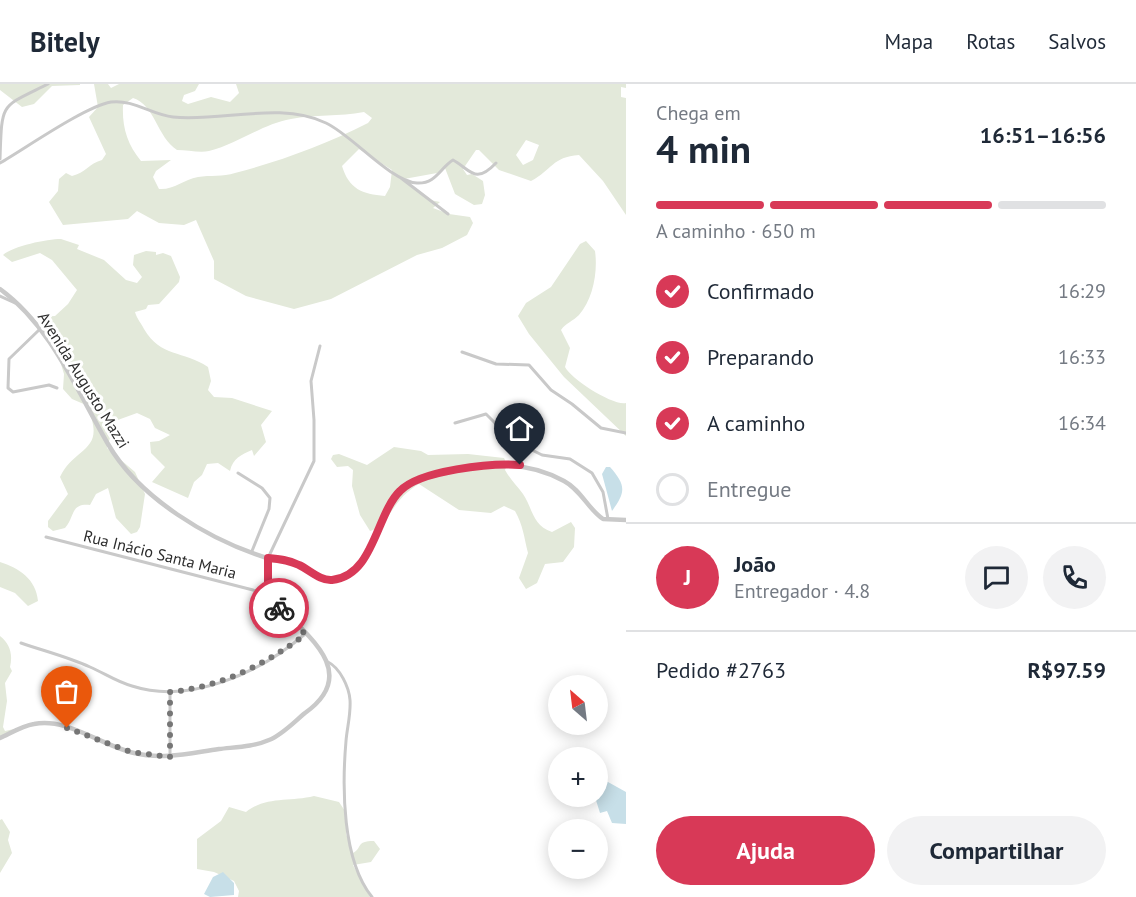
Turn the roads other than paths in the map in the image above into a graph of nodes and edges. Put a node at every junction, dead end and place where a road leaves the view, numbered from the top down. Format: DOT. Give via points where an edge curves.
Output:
graph roads {
  1 [pos="48,84"];
  2 [pos="0,161"];
  3 [pos="496,163"];
  4 [pos="400,177"];
  5 [pos="448,214"];
  6 [pos="0,289"];
  7 [pos="0,296"];
  8 [pos="22,306"];
  9 [pos="39,330"];
  10 [pos="320,346"];
  11 [pos="462,352"];
  12 [pos="57,388"];
  13 [pos="454,423"];
  14 [pos="626,434"];
  15 [pos="238,472"];
  16 [pos="626,520"];
  17 [pos="608,521"];
  18 [pos="46,537"];
  19 [pos="252,551"];
  20 [pos="268,558"];
  21 [pos="268,597"];
  22 [pos="305,634"];
  23 [pos="21,643"];
  24 [pos="328,662"];
  25 [pos="170,692"];
  26 [pos="0,738"];
  27 [pos="170,757"];
  28 [pos="372,897"];
  1 -- 2 [label="street" via="10,101 3,109"];
  2 -- 4 [label="street" via="95,108 120,102 174,117 305,115 329,124"];
  3 -- 4 [label="street" via="476,175 453,160 441,173 424,182"];
  4 -- 5 [label="street"];
  6 -- 8 [label="street, Avenida Augusto Mazzi"];
  7 -- 8 [label="street"];
  8 -- 9 [label="street, Avenida Augusto Mazzi"];
  9 -- 12 [label="street" via="9,359 8,388 13,392 49,385"];
  9 -- 19 [label="street, Avenida Augusto Mazzi" via="80,390 114,453 141,484 177,516"];
  10 -- 20 [label="street" via="310,381 314,461"];
  11 -- 14 [label="street" via="496,364 529,365 551,390 601,428"];
  13 -- 17 [label="street" via="486,414 507,435 532,450 561,456 587,469 600,485"];
  15 -- 19 [label="street" via="270,498"];
  16 -- 17 [label="street"];
  17 -- 20 [label="street, Avenida Augusto Mazzi" via="564,481 520,465 478,465 401,489 360,561 339,578 327,580 292,562"];
  18 -- 21 [label="street, Rua Inácio Santa Maria"];
  19 -- 20 [label="street, Avenida Augusto Mazzi"];
  20 -- 21 [label="street"];
  21 -- 22 [label="street"];
  22 -- 24 [label="street"];
  22 -- 25 [label="street" via="248,672"];
  23 -- 25 [label="street" via="133,687"];
  24 -- 27 [label="street" via="331,677 327,694 276,736 257,744"];
  24 -- 28 [label="street" via="341,676 350,700 345,812 356,866"];
  25 -- 27 [label="street"];
  26 -- 27 [label="street" via="28,725 43,723 131,752"];
}
